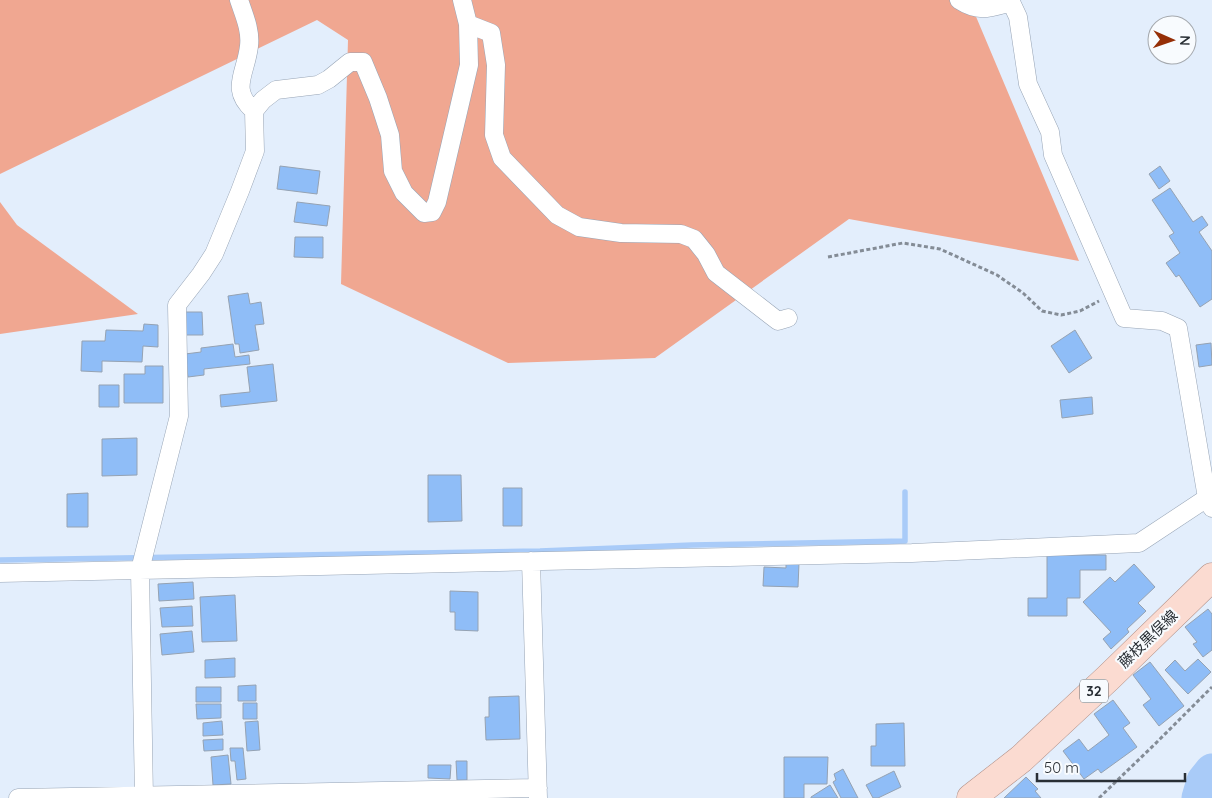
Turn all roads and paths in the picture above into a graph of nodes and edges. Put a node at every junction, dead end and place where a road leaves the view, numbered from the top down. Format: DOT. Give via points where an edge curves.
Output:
graph roads {
  1 [pos="239,0"];
  2 [pos="462,0"];
  3 [pos="960,0"];
  4 [pos="1010,1"];
  5 [pos="468,24"];
  6 [pos="254,111"];
  7 [pos="828,257"];
  8 [pos="1113,293"];
  9 [pos="788,318"];
  10 [pos="1209,503"];
  11 [pos="531,561"];
  12 [pos="140,570"];
  13 [pos="0,572"];
  14 [pos="1212,577"];
  15 [pos="1212,687"];
  16 [pos="538,793"];
  17 [pos="144,797"];
  18 [pos="18,798"];
  19 [pos="971,798"];
  20 [pos="1099,798"];
  1 -- 6 [label="street" via="250,30 250,46 240,90 244,102"];
  2 -- 5 [label="street"];
  3 -- 4 [label="street" via="985,10"];
  4 -- 8 [label="street" via="1018,17 1028,84 1050,132 1054,155"];
  5 -- 6 [label="street" via="470,65 432,212 424,214 404,193 393,171 390,135 363,62 350,62 318,86 276,90"];
  5 -- 9 [label="street" via="491,33 496,65 494,135 502,158 557,215 578,227 621,233 680,234 694,239 716,273 778,322"];
  6 -- 12 [label="street" via="255,151 240,191 214,254 177,304 179,416"];
  7 -- 8 [label="path" via="903,243 940,249 997,275 1042,311 1061,315 1080,311"];
  8 -- 10 [label="street" via="1124,318 1162,321 1178,328"];
  10 -- 11 [label="street" via="1139,543 912,553"];
  11 -- 12 [label="street"];
  11 -- 16 [label="street"];
  12 -- 13 [label="street"];
  12 -- 17 [label="street"];
  14 -- 19 [label="main road, 藤枝黒俣線 / 32" via="1020,759"];
  15 -- 20 [label="path"];
  16 -- 17 [label="street"];
  17 -- 18 [label="street"];
}
